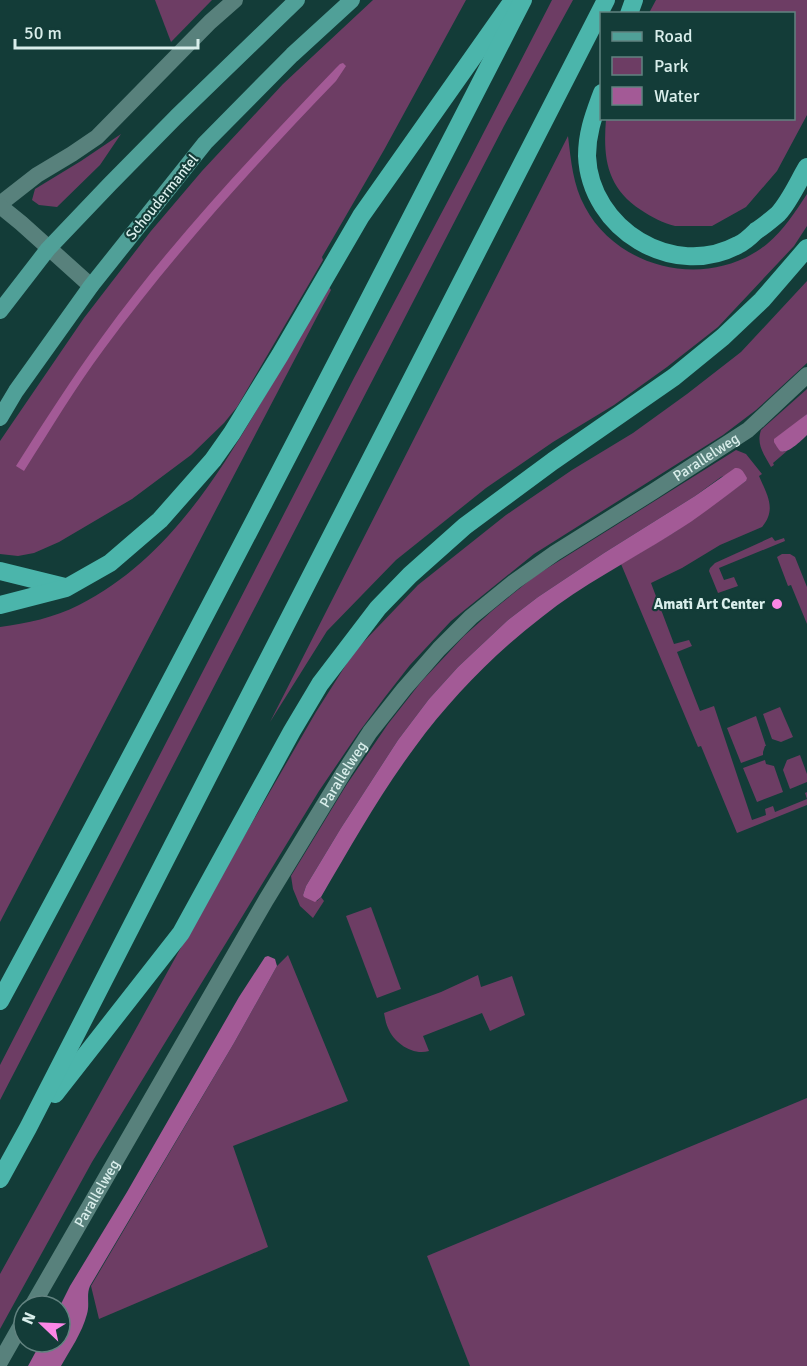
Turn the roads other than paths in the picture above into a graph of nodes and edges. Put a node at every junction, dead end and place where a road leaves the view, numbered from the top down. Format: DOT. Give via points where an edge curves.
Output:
graph roads {
  1 [pos="235,0"];
  2 [pos="297,0"];
  3 [pos="352,0"];
  4 [pos="514,0"];
  5 [pos="523,0"];
  6 [pos="606,0"];
  7 [pos="600,98"];
  8 [pos="807,167"];
  9 [pos="0,205"];
  10 [pos="807,248"];
  11 [pos="48,249"];
  12 [pos="91,286"];
  13 [pos="0,311"];
  14 [pos="807,375"];
  15 [pos="0,418"];
  16 [pos="0,571"];
  17 [pos="66,588"];
  18 [pos="0,605"];
  19 [pos="0,1002"];
  20 [pos="28,1128"];
  21 [pos="0,1179"];
  22 [pos="39,1294"];
  23 [pos="12,1341"];
  24 [pos="0,1362"];
  1 -- 9 [label="street" via="97,137 37,175"];
  2 -- 11 [label="main road"];
  3 -- 12 [label="main road, Schoudermantel" via="205,143"];
  4 -- 17 [label="highway" via="361,216 213,460 160,520 132,545 110,563"];
  5 -- 19 [label="highway"];
  6 -- 20 [label="highway"];
  7 -- 8 [label="highway" via="590,124 587,156 592,182 616,223 638,241 661,251 692,257 716,254 739,245 779,213"];
  9 -- 11 [label="street"];
  10 -- 20 [label="highway" via="723,337 674,377 465,526 378,608 320,684 181,933"];
  11 -- 12 [label="street"];
  11 -- 13 [label="main road"];
  12 -- 15 [label="main road, Schoudermantel"];
  14 -- 22 [label="street, Parallelweg" via="748,430 514,582 471,617 404,689 364,742 266,900"];
  16 -- 17 [label="highway"];
  17 -- 18 [label="highway"];
  20 -- 21 [label="highway"];
  23 -- 24 [label="street"];
}
